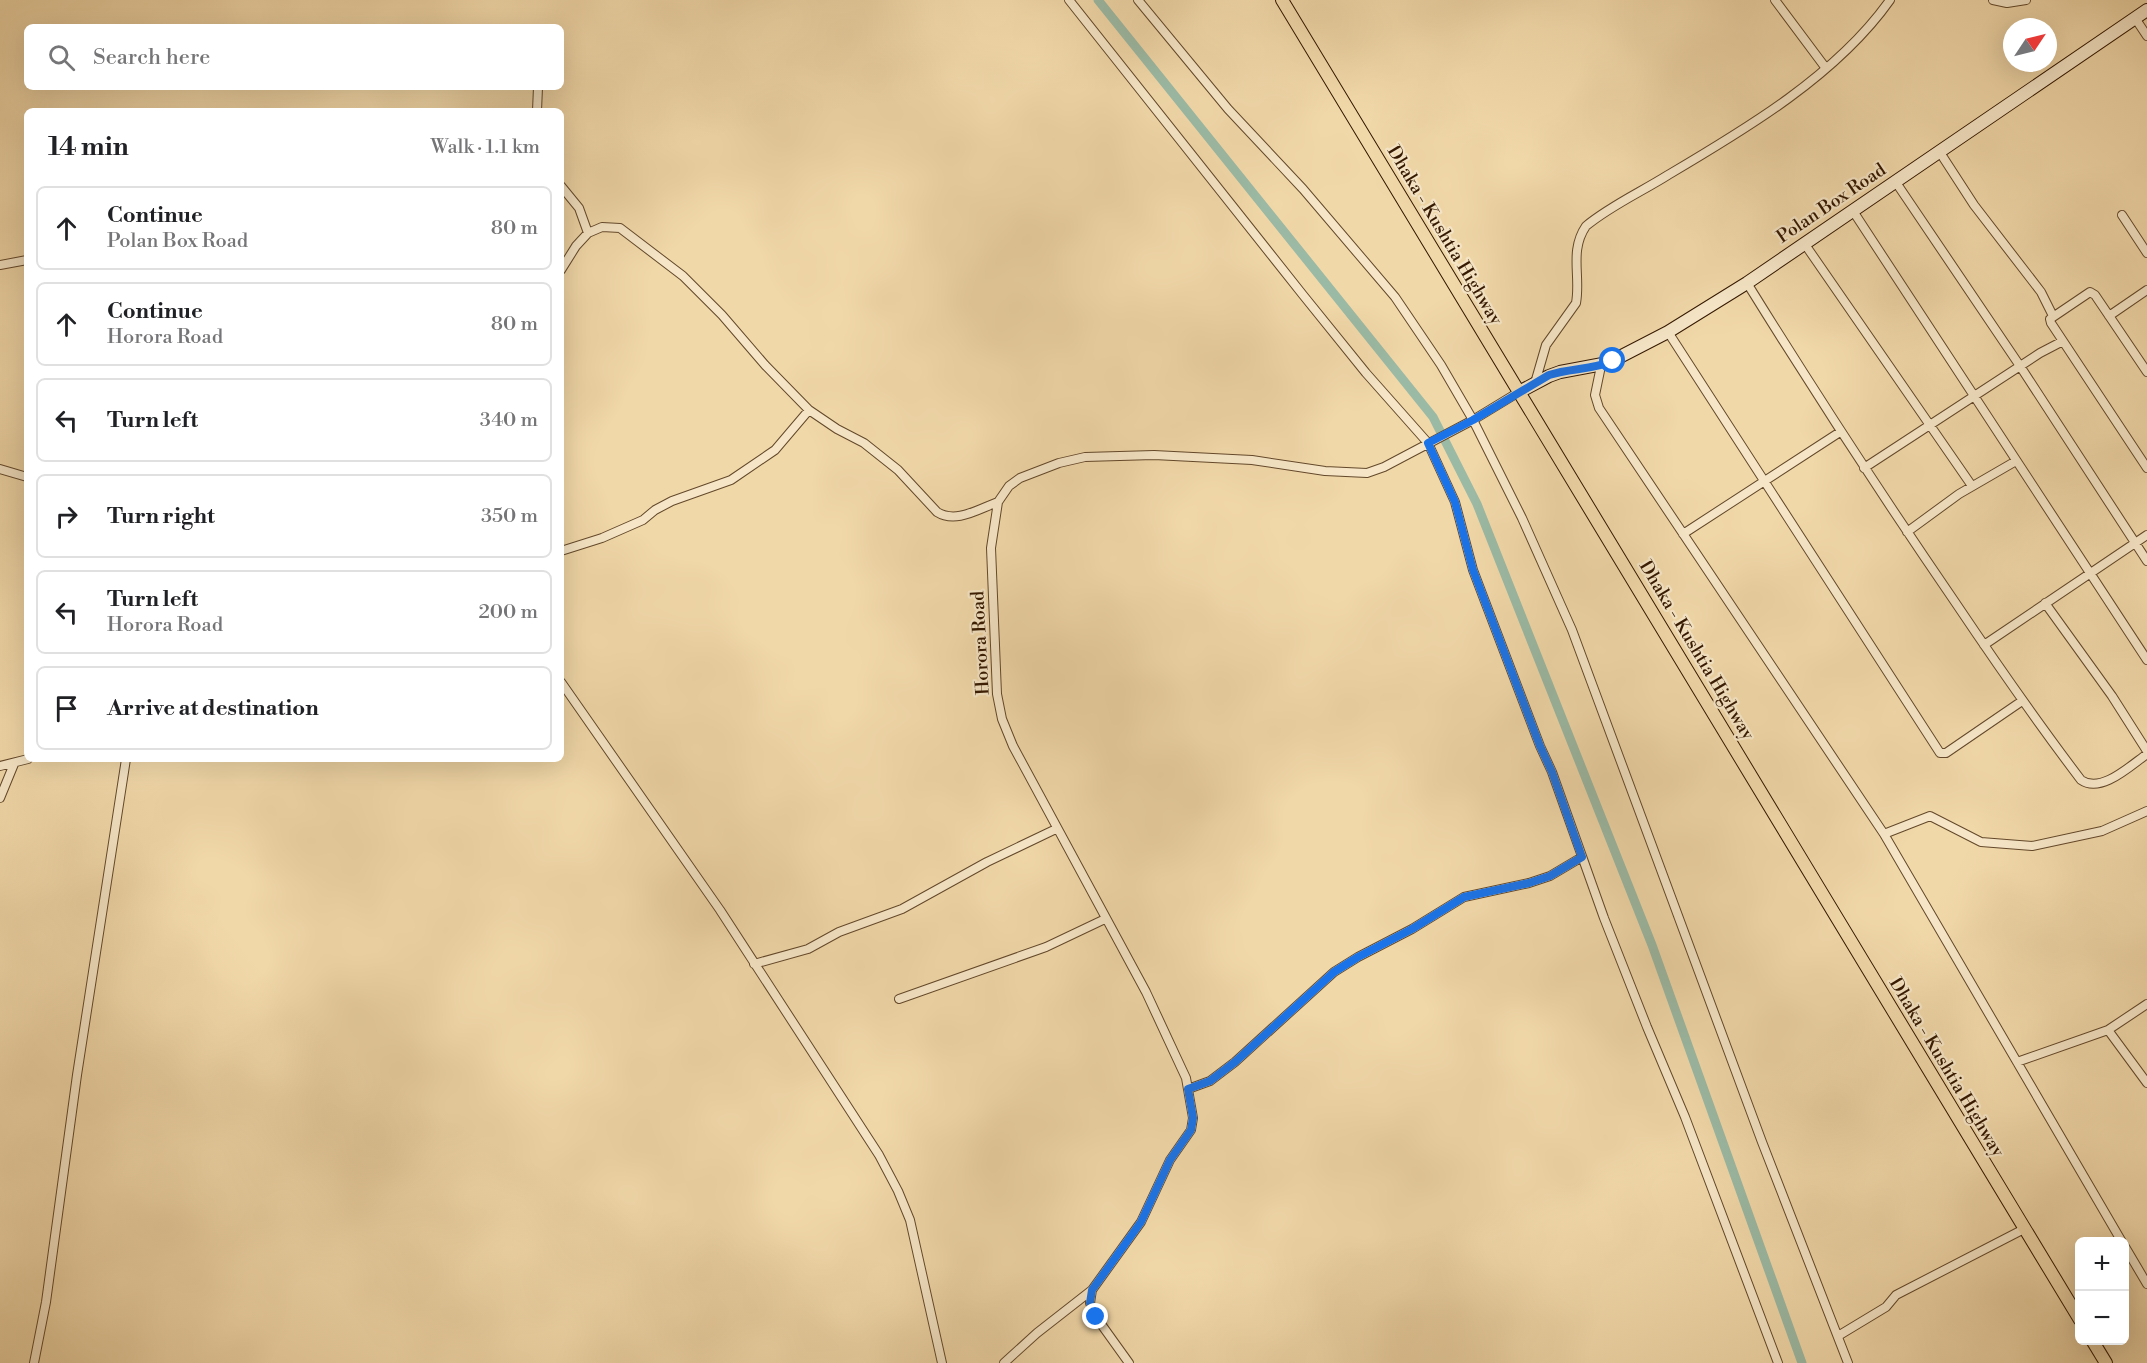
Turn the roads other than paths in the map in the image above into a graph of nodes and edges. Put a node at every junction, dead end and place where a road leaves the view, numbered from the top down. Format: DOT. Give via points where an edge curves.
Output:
graph roads {
  1 [pos="1069,0"];
  2 [pos="1138,0"];
  3 [pos="1282,0"];
  4 [pos="1775,0"];
  5 [pos="1890,0"];
  6 [pos="1993,0"];
  7 [pos="2026,0"];
  8 [pos="2147,10"];
  9 [pos="2135,18"];
  10 [pos="2147,36"];
  11 [pos="1825,67"];
  12 [pos="538,90"];
  13 [pos="537,108"];
  14 [pos="1939,151"];
  15 [pos="1895,182"];
  16 [pos="564,190"];
  17 [pos="1853,210"];
  18 [pos="2122,216"];
  19 [pos="588,233"];
  20 [pos="1804,243"];
  21 [pos="2147,253"];
  22 [pos="24,260"];
  23 [pos="0,265"];
  24 [pos="564,265"];
  25 [pos="1747,284"];
  26 [pos="2147,290"];
  27 [pos="2053,316"];
  28 [pos="2109,316"];
  29 [pos="1668,332"];
  30 [pos="2063,341"];
  31 [pos="1601,366"];
  32 [pos="2020,366"];
  33 [pos="2147,372"];
  34 [pos="1535,383"];
  35 [pos="1519,392"];
  36 [pos="1974,396"];
  37 [pos="809,410"];
  38 [pos="1473,420"];
  39 [pos="1929,425"];
  40 [pos="1840,432"];
  41 [pos="1430,443"];
  42 [pos="2016,461"];
  43 [pos="1864,468"];
  44 [pos="2147,468"];
  45 [pos="0,469"];
  46 [pos="24,476"];
  47 [pos="1764,482"];
  48 [pos="1972,486"];
  49 [pos="998,502"];
  50 [pos="1907,532"];
  51 [pos="1683,534"];
  52 [pos="2147,535"];
  53 [pos="2135,543"];
  54 [pos="564,550"];
  55 [pos="2147,561"];
  56 [pos="2090,573"];
  57 [pos="2045,603"];
  58 [pos="1984,645"];
  59 [pos="2147,660"];
  60 [pos="564,686"];
  61 [pos="2022,701"];
  62 [pos="2147,753"];
  63 [pos="24,760"];
  64 [pos="126,762"];
  65 [pos="14,764"];
  66 [pos="0,766"];
  67 [pos="0,798"];
  68 [pos="2147,811"];
  69 [pos="1056,829"];
  70 [pos="1884,834"];
  71 [pos="1582,857"];
  72 [pos="1105,919"];
  73 [pos="754,964"];
  74 [pos="899,999"];
  75 [pos="2147,1004"];
  76 [pos="2108,1030"];
  77 [pos="2017,1062"];
  78 [pos="2147,1083"];
  79 [pos="1188,1089"];
  80 [pos="2024,1229"];
  81 [pos="2119,1237"];
  82 [pos="2129,1253"];
  83 [pos="2147,1284"];
  84 [pos="1092,1290"];
  85 [pos="2075,1313"];
  86 [pos="1838,1336"];
  87 [pos="2095,1345"];
  88 [pos="34,1363"];
  89 [pos="942,1363"];
  90 [pos="1004,1363"];
  91 [pos="1129,1363"];
  92 [pos="1778,1363"];
  93 [pos="1848,1363"];
  94 [pos="2106,1363"];
  1 -- 41 [label="street" via="1366,373"];
  2 -- 38 [label="street" via="1228,109 1395,297"];
  3 -- 35 [label="main road, Dhaka - Kushtia Highway"];
  4 -- 11 [label="street"];
  5 -- 11 [label="street" via="1873,23"];
  6 -- 7 [label="street"];
  8 -- 9 [label="main road, Polan Box Road"];
  9 -- 10 [label="street"];
  9 -- 14 [label="main road, Polan Box Road"];
  11 -- 34 [label="street" via="1746,128 1586,226 1577,242 1575,257 1576,303 1546,345"];
  12 -- 13 [label="street"];
  14 -- 15 [label="main road, Polan Box Road"];
  14 -- 27 [label="street" via="2041,292"];
  15 -- 17 [label="main road, Polan Box Road"];
  15 -- 32 [label="street"];
  16 -- 19 [label="street" via="579,208"];
  17 -- 20 [label="main road, Polan Box Road"];
  17 -- 36 [label="street"];
  18 -- 21 [label="street"];
  19 -- 24 [label="street"];
  19 -- 37 [label="street" via="602,227 620,228 683,276"];
  20 -- 25 [label="main road, Polan Box Road"];
  20 -- 39 [label="street"];
  22 -- 23 [label="street"];
  25 -- 29 [label="main road, Polan Box Road"];
  25 -- 40 [label="street"];
  26 -- 28 [label="street"];
  27 -- 28 [label="street" via="2090,292"];
  27 -- 30 [label="street" via="2051,323"];
  28 -- 33 [label="street"];
  29 -- 31 [label="main road, Polan Box Road"];
  29 -- 47 [label="street"];
  30 -- 32 [label="street"];
  30 -- 44 [label="street"];
  31 -- 34 [label="main road, Polan Box Road" via="1560,372"];
  31 -- 51 [label="street" via="1595,387 1596,402"];
  32 -- 36 [label="street"];
  32 -- 53 [label="street"];
  34 -- 35 [label="main road, Polan Box Road"];
  35 -- 38 [label="street"];
  35 -- 80 [label="main road, Dhaka - Kushtia Highway"];
  36 -- 39 [label="street"];
  36 -- 42 [label="street"];
  37 -- 49 [label="street" via="864,443 898,470 944,517 959,517"];
  37 -- 54 [label="street" via="775,450 731,480 672,501 643,520 602,538"];
  38 -- 41 [label="street"];
  38 -- 86 [label="street" via="1572,630 1761,1142"];
  39 -- 43 [label="street"];
  39 -- 48 [label="street"];
  40 -- 43 [label="street"];
  40 -- 47 [label="street"];
  41 -- 49 [label="street" via="1367,473 1252,460 1085,457 1020,478"];
  41 -- 71 [label="street" via="1455,502 1473,570"];
  42 -- 48 [label="street"];
  42 -- 56 [label="street"];
  43 -- 50 [label="street"];
  45 -- 46 [label="street"];
  47 -- 51 [label="street"];
  47 -- 61 [label="street" via="1940,753 1946,753"];
  48 -- 50 [label="street"];
  49 -- 69 [label="street, Horora Road" via="991,548 997,694 1013,746"];
  50 -- 58 [label="street"];
  51 -- 70 [label="street"];
  52 -- 53 [label="street"];
  53 -- 55 [label="street"];
  53 -- 56 [label="street"];
  56 -- 57 [label="street"];
  56 -- 59 [label="street"];
  57 -- 58 [label="street"];
  57 -- 62 [label="street" via="2112,696"];
  58 -- 61 [label="street"];
  60 -- 73 [label="street"];
  61 -- 62 [label="street" via="2085,783 2104,783"];
  63 -- 65 [label="street"];
  64 -- 88 [label="street"];
  65 -- 66 [label="street"];
  65 -- 67 [label="street"];
  68 -- 70 [label="street" via="2102,831 2032,846 1981,842 1930,816"];
  69 -- 72 [label="street, Horora Road"];
  69 -- 73 [label="street" via="902,909 839,932 808,949"];
  70 -- 77 [label="street"];
  71 -- 79 [label="street" via="1550,876 1464,897 1358,957 1334,972 1235,1062 1210,1081"];
  71 -- 92 [label="street"];
  72 -- 74 [label="street" via="1046,947"];
  72 -- 79 [label="street, Horora Road" via="1151,1002"];
  73 -- 89 [label="street" via="879,1155 898,1191 910,1220"];
  75 -- 76 [label="street"];
  76 -- 77 [label="street"];
  76 -- 78 [label="street"];
  77 -- 81 [label="street"];
  79 -- 84 [label="street, Horora Road" via="1191,1130 1170,1160 1141,1222"];
  80 -- 85 [label="main road, Dhaka - Kushtia Highway"];
  80 -- 86 [label="street" via="1896,1295 1886,1307"];
  82 -- 83 [label="street"];
  84 -- 90 [label="street, Horora Road"];
  84 -- 91 [label="street" via="1090,1303 1096,1317"];
  86 -- 93 [label="street"];
  87 -- 94 [label="main road"];
}
